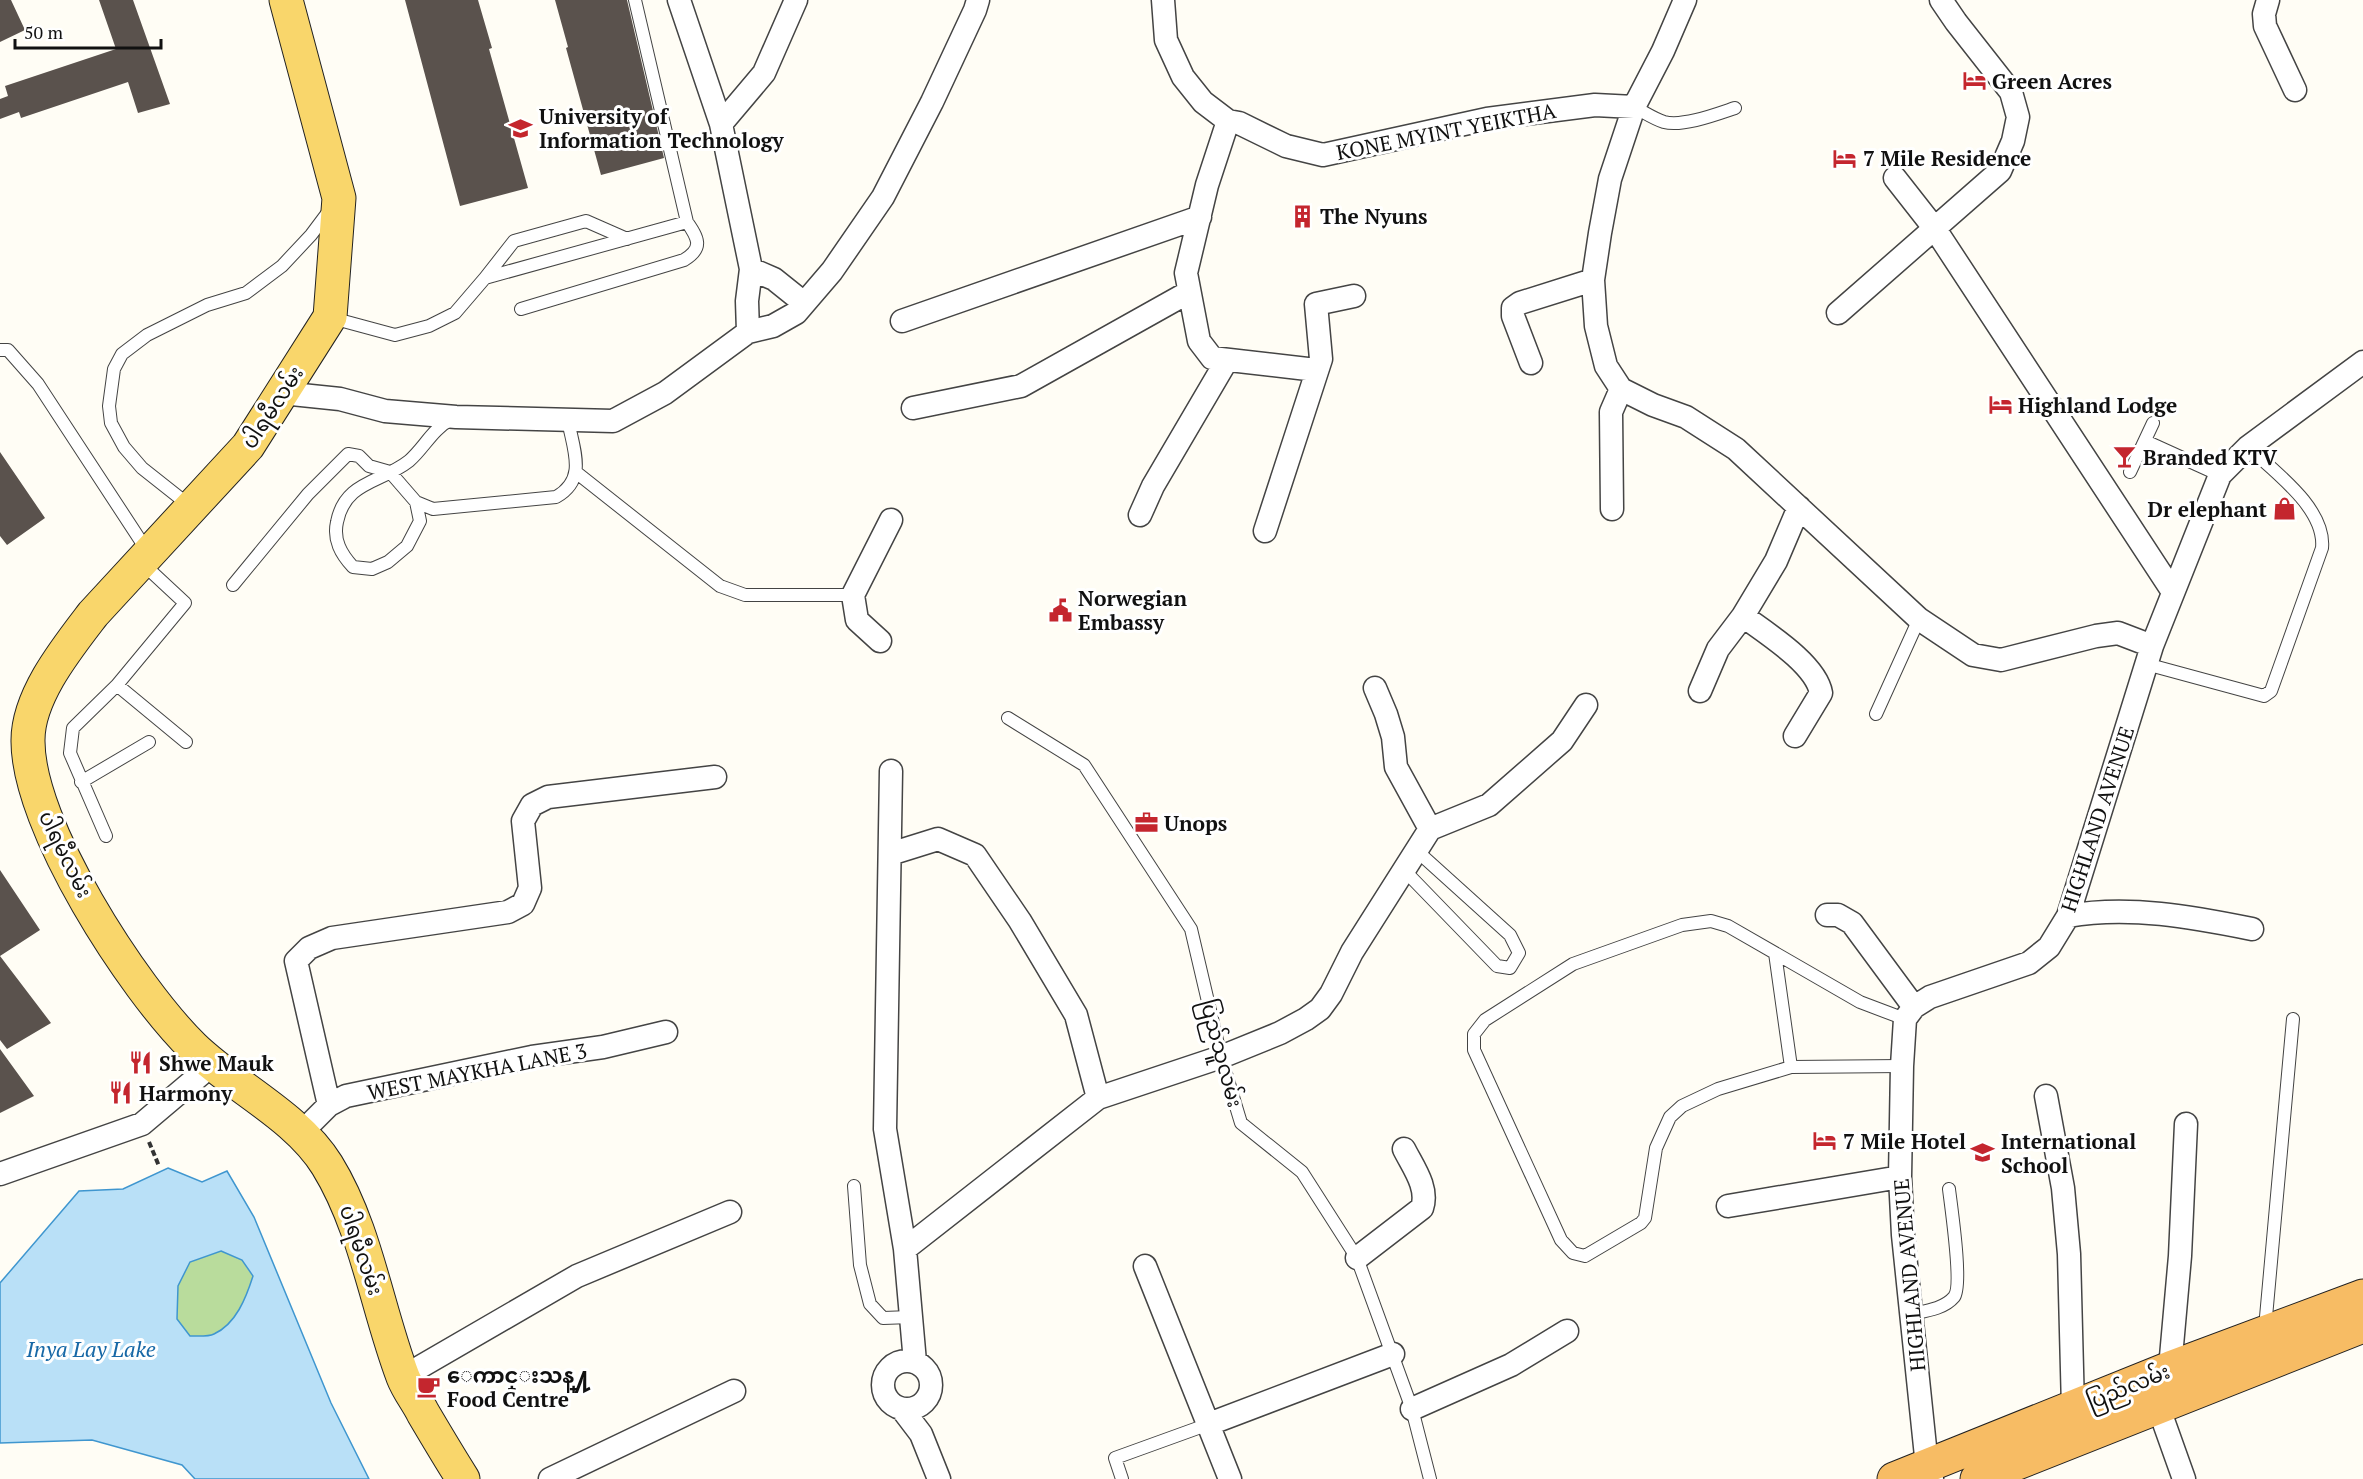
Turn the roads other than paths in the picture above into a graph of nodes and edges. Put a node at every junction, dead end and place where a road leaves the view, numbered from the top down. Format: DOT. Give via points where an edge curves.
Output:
graph roads {
  1 [pos="286,0"];
  2 [pos="634,0"];
  3 [pos="679,0"];
  4 [pos="796,0"];
  5 [pos="978,0"];
  6 [pos="1163,0"];
  7 [pos="1684,0"];
  8 [pos="1941,0"];
  9 [pos="2268,0"];
  10 [pos="2295,90"];
  11 [pos="1634,107"];
  12 [pos="1735,108"];
  13 [pos="1228,121"];
  14 [pos="721,124"];
  15 [pos="1895,178"];
  16 [pos="339,198"];
  17 [pos="1200,217"];
  18 [pos="687,222"];
  19 [pos="1935,230"];
  20 [pos="627,238"];
  21 [pos="751,269"];
  22 [pos="485,278"];
  23 [pos="1593,280"];
  24 [pos="1189,292"];
  25 [pos="1354,296"];
  26 [pos="804,303"];
  27 [pos="521,309"];
  28 [pos="1838,313"];
  29 [pos="330,317"];
  30 [pos="902,321"];
  31 [pos="748,332"];
  32 [pos="0,350"];
  33 [pos="1219,359"];
  34 [pos="2363,362"];
  35 [pos="1530,363"];
  36 [pos="1316,369"];
  37 [pos="1621,389"];
  38 [pos="282,393"];
  39 [pos="913,408"];
  40 [pos="456,417"];
  41 [pos="568,420"];
  42 [pos="2154,423"];
  43 [pos="2145,441"];
  44 [pos="2248,447"];
  45 [pos="390,472"];
  46 [pos="2130,472"];
  47 [pos="577,473"];
  48 [pos="2220,475"];
  49 [pos="416,502"];
  50 [pos="1799,507"];
  51 [pos="192,508"];
  52 [pos="1612,509"];
  53 [pos="1140,515"];
  54 [pos="891,520"];
  55 [pos="1265,531"];
  56 [pos="145,558"];
  57 [pos="232,585"];
  58 [pos="2173,592"];
  59 [pos="853,595"];
  60 [pos="1743,616"];
  61 [pos="1919,619"];
  62 [pos="880,641"];
  63 [pos="2149,655"];
  64 [pos="117,685"];
  65 [pos="1375,688"];
  66 [pos="1700,691"];
  67 [pos="1586,705"];
  68 [pos="1876,714"];
  69 [pos="1008,718"];
  70 [pos="1796,736"];
  71 [pos="148,742"];
  72 [pos="186,742"];
  73 [pos="891,771"];
  74 [pos="715,777"];
  75 [pos="81,782"];
  76 [pos="1430,829"];
  77 [pos="106,836"];
  78 [pos="1417,851"];
  79 [pos="890,854"];
  80 [pos="1404,870"];
  81 [pos="1827,915"];
  82 [pos="2068,916"];
  83 [pos="2252,929"];
  84 [pos="1775,953"];
  85 [pos="1909,1013"];
  86 [pos="2293,1019"];
  87 [pos="666,1032"];
  88 [pos="1221,1057"];
  89 [pos="213,1064"];
  90 [pos="1902,1066"];
  91 [pos="1791,1067"];
  92 [pos="2046,1096"];
  93 [pos="1098,1098"];
  94 [pos="329,1105"];
  95 [pos="2186,1124"];
  96 [pos="301,1133"];
  97 [pos="1404,1149"];
  98 [pos="0,1174"];
  99 [pos="1900,1177"];
  100 [pos="854,1186"];
  101 [pos="1949,1189"];
  102 [pos="1728,1206"];
  103 [pos="730,1212"];
  104 [pos="905,1249"];
  105 [pos="1357,1258"];
  106 [pos="1145,1266"];
  107 [pos="2363,1296"];
  108 [pos="1911,1314"];
  109 [pos="911,1317"];
  110 [pos="2363,1326"];
  111 [pos="1567,1331"];
  112 [pos="2265,1333"];
  113 [pos="1393,1354"];
  114 [pos="915,1362"];
  115 [pos="2170,1368"];
  116 [pos="404,1380"];
  117 [pos="734,1391"];
  118 [pos="2158,1406"];
  119 [pos="2073,1408"];
  120 [pos="902,1409"];
  121 [pos="1412,1409"];
  122 [pos="1209,1424"];
  123 [pos="1929,1472"];
  124 [pos="463,1479"];
  125 [pos="550,1479"];
  126 [pos="939,1479"];
  127 [pos="1122,1479"];
  128 [pos="1230,1479"];
  129 [pos="1430,1479"];
  130 [pos="1894,1479"];
  131 [pos="1977,1479"];
  132 [pos="2184,1479"];
  1 -- 16 [label="main road, ပါရမီလမ်း"];
  2 -- 18 [label="lane"];
  3 -- 14 [label="street"];
  4 -- 14 [label="street" via="764,73"];
  5 -- 26 [label="street" via="883,197 832,271"];
  6 -- 13 [label="street, KONE MYINT YEIKTHA" via="1166,40 1184,76 1203,102"];
  7 -- 11 [label="street"];
  8 -- 19 [label="street" via="2011,92 2018,117 2000,171"];
  9 -- 10 [label="street" via="2265,26"];
  11 -- 12 [label="lane" via="1662,122 1675,124"];
  11 -- 13 [label="street, KONE MYINT YEIKTHA" via="1595,105 1487,119 1323,154 1286,146"];
  11 -- 23 [label="street" via="1610,179"];
  13 -- 17 [label="street"];
  14 -- 21 [label="street"];
  15 -- 19 [label="street"];
  16 -- 29 [label="main road, ပါရမီလမ်း"];
  16 -- 51 [label="lane" via="282,267 246,292 207,305 147,334 122,354 114,369 111,423 124,447 142,468"];
  17 -- 24 [label="street" via="1186,273"];
  17 -- 30 [label="street"];
  18 -- 20 [label="lane"];
  18 -- 27 [label="lane" via="698,246 684,260"];
  19 -- 28 [label="street"];
  19 -- 58 [label="street"];
  20 -- 22 [label="lane"];
  20 -- 22 [label="lane" via="586,221 514,242"];
  21 -- 26 [label="street" via="774,279"];
  21 -- 31 [label="street"];
  22 -- 29 [label="lane" via="455,313 429,326 396,335"];
  23 -- 35 [label="street" via="1513,308"];
  23 -- 37 [label="street" via="1596,326 1606,366"];
  24 -- 33 [label="street" via="1199,341"];
  24 -- 39 [label="street" via="1022,386"];
  25 -- 36 [label="street" via="1316,304 1321,359"];
  26 -- 31 [label="street" via="796,313 773,326"];
  29 -- 38 [label="main road, ပါရမီလမ်း"];
  31 -- 41 [label="street" via="664,393 613,421"];
  32 -- 56 [label="lane" via="8,350 38,384"];
  33 -- 36 [label="street"];
  33 -- 53 [label="street"];
  34 -- 44 [label="street, HIGHLAND AVENUE"];
  36 -- 55 [label="street"];
  37 -- 50 [label="street" via="1686,417 1736,449"];
  37 -- 52 [label="street" via="1611,412"];
  38 -- 40 [label="street" via="340,399 385,411"];
  38 -- 51 [label="main road, ပါရမီလမ်း" via="248,446"];
  40 -- 41 [label="street"];
  40 -- 45 [label="lane" via="431,433 408,461"];
  41 -- 47 [label="lane"];
  42 -- 43 [label="lane"];
  43 -- 46 [label="lane"];
  43 -- 48 [label="lane"];
  44 -- 48 [label="street, HIGHLAND AVENUE"];
  44 -- 63 [label="lane" via="2304,501 2323,537 2271,691 2264,696"];
  45 -- 49 [label="lane"];
  45 -- 49 [label="lane" via="349,495 340,509 335,532 342,555 353,567 372,569 388,562 407,546 420,521"];
  45 -- 57 [label="lane" via="348,454 308,494"];
  47 -- 49 [label="lane" via="572,485 556,497 433,509"];
  47 -- 59 [label="lane" via="720,586 745,595"];
  48 -- 58 [label="street, HIGHLAND AVENUE"];
  50 -- 60 [label="street" via="1776,561"];
  50 -- 61 [label="street"];
  51 -- 56 [label="main road, ပါရမီလမ်း"];
  54 -- 59 [label="street"];
  56 -- 64 [label="lane" via="185,603"];
  56 -- 89 [label="main road, ပါရမီလမ်း" via="93,614 36,701 28,738 32,776 48,827 117,950 162,1013"];
  58 -- 63 [label="street, HIGHLAND AVENUE"];
  59 -- 62 [label="street" via="857,620"];
  60 -- 66 [label="street" via="1718,649"];
  60 -- 70 [label="street" via="1809,669 1819,683 1821,693"];
  61 -- 63 [label="street" via="1973,655 2001,660 2118,633"];
  61 -- 68 [label="lane"];
  63 -- 82 [label="street, HIGHLAND AVENUE"];
  64 -- 72 [label="lane"];
  64 -- 75 [label="lane" via="73,728 70,753"];
  65 -- 76 [label="street" via="1386,714 1396,767"];
  67 -- 76 [label="street" via="1562,741 1488,805"];
  69 -- 88 [label="lane, ပြည်သူလမ်း" via="1084,765 1191,930"];
  71 -- 75 [label="lane"];
  73 -- 79 [label="street"];
  74 -- 94 [label="street" via="548,797 532,805 523,820 530,888 523,904 508,912 332,938 309,948 296,961"];
  75 -- 77 [label="lane"];
  76 -- 78 [label="street"];
  78 -- 80 [label="street"];
  78 -- 80 [label="lane" via="1510,935 1519,953 1510,968 1497,966"];
  79 -- 93 [label="street" via="938,839 975,855 1076,1015"];
  79 -- 104 [label="street" via="885,1130"];
  80 -- 88 [label="street" via="1320,1009 1280,1034"];
  81 -- 85 [label="street" via="1838,915 1852,923"];
  82 -- 83 [label="street" via="2096,911 2143,913"];
  82 -- 85 [label="street, HIGHLAND AVENUE" via="2049,947 2029,963 1930,997"];
  84 -- 85 [label="lane" via="1860,1002"];
  84 -- 91 [label="lane"];
  84 -- 91 [label="lane" via="1728,926 1711,921 1683,925 1573,964 1485,1020 1474,1034 1474,1050 1561,1240 1573,1253 1585,1256 1645,1218 1656,1148 1670,1117 1682,1106 1718,1089"];
  85 -- 90 [label="street, HIGHLAND AVENUE"];
  86 -- 112 [label="lane"];
  87 -- 94 [label="street, WEST MAYKHA LANE 3" via="346,1096"];
  88 -- 93 [label="street"];
  88 -- 105 [label="lane, ပြည်သူလမ်း" via="1241,1123 1302,1172"];
  89 -- 96 [label="main road, ပါရမီလမ်း"];
  89 -- 98 [label="street" via="142,1124"];
  90 -- 91 [label="lane"];
  90 -- 99 [label="street, HIGHLAND AVENUE"];
  92 -- 119 [label="street" via="2063,1188 2068,1243"];
  93 -- 104 [label="street"];
  94 -- 96 [label="street, WEST MAYKHA LANE 3"];
  95 -- 115 [label="street"];
  96 -- 116 [label="main road, ပါရမီလမ်း" via="327,1164 348,1205"];
  97 -- 105 [label="street" via="1424,1190 1422,1208"];
  99 -- 102 [label="street"];
  99 -- 108 [label="street, HIGHLAND AVENUE"];
  100 -- 109 [label="lane" via="860,1265 870,1304 883,1318"];
  101 -- 108 [label="lane" via="1957,1293 1940,1307"];
  103 -- 116 [label="street" via="577,1276"];
  104 -- 109 [label="street"];
  105 -- 113 [label="lane, ပြည်သူလမ်း"];
  106 -- 122 [label="street"];
  107 -- 112 [label="highway, ပြည်လမ်း"];
  108 -- 123 [label="street, HIGHLAND AVENUE"];
  109 -- 114 [label="street"];
  110 -- 118 [label="highway, ပြည်လမ်း"];
  111 -- 121 [label="street" via="1511,1365"];
  112 -- 115 [label="highway, ပြည်လမ်း"];
  113 -- 121 [label="lane, ပြည်သူလမ်း"];
  113 -- 122 [label="street"];
  114 -- 120 [label="street" via="928,1372 929,1396 918,1407"];
  114 -- 120 [label="street" via="899,1362 884,1379 885,1394"];
  115 -- 119 [label="highway, ပြည်လမ်း"];
  116 -- 124 [label="main road, ပါရမီလမ်း"];
  117 -- 125 [label="street"];
  118 -- 131 [label="highway, ပြည်လမ်း"];
  118 -- 132 [label="street"];
  119 -- 123 [label="highway, ပြည်လမ်း"];
  120 -- 126 [label="street" via="921,1434"];
  121 -- 129 [label="lane, ပြည်သူလမ်း"];
  122 -- 127 [label="lane" via="1115,1458"];
  122 -- 128 [label="street"];
  123 -- 130 [label="highway, ပြည်လမ်း"];
}
